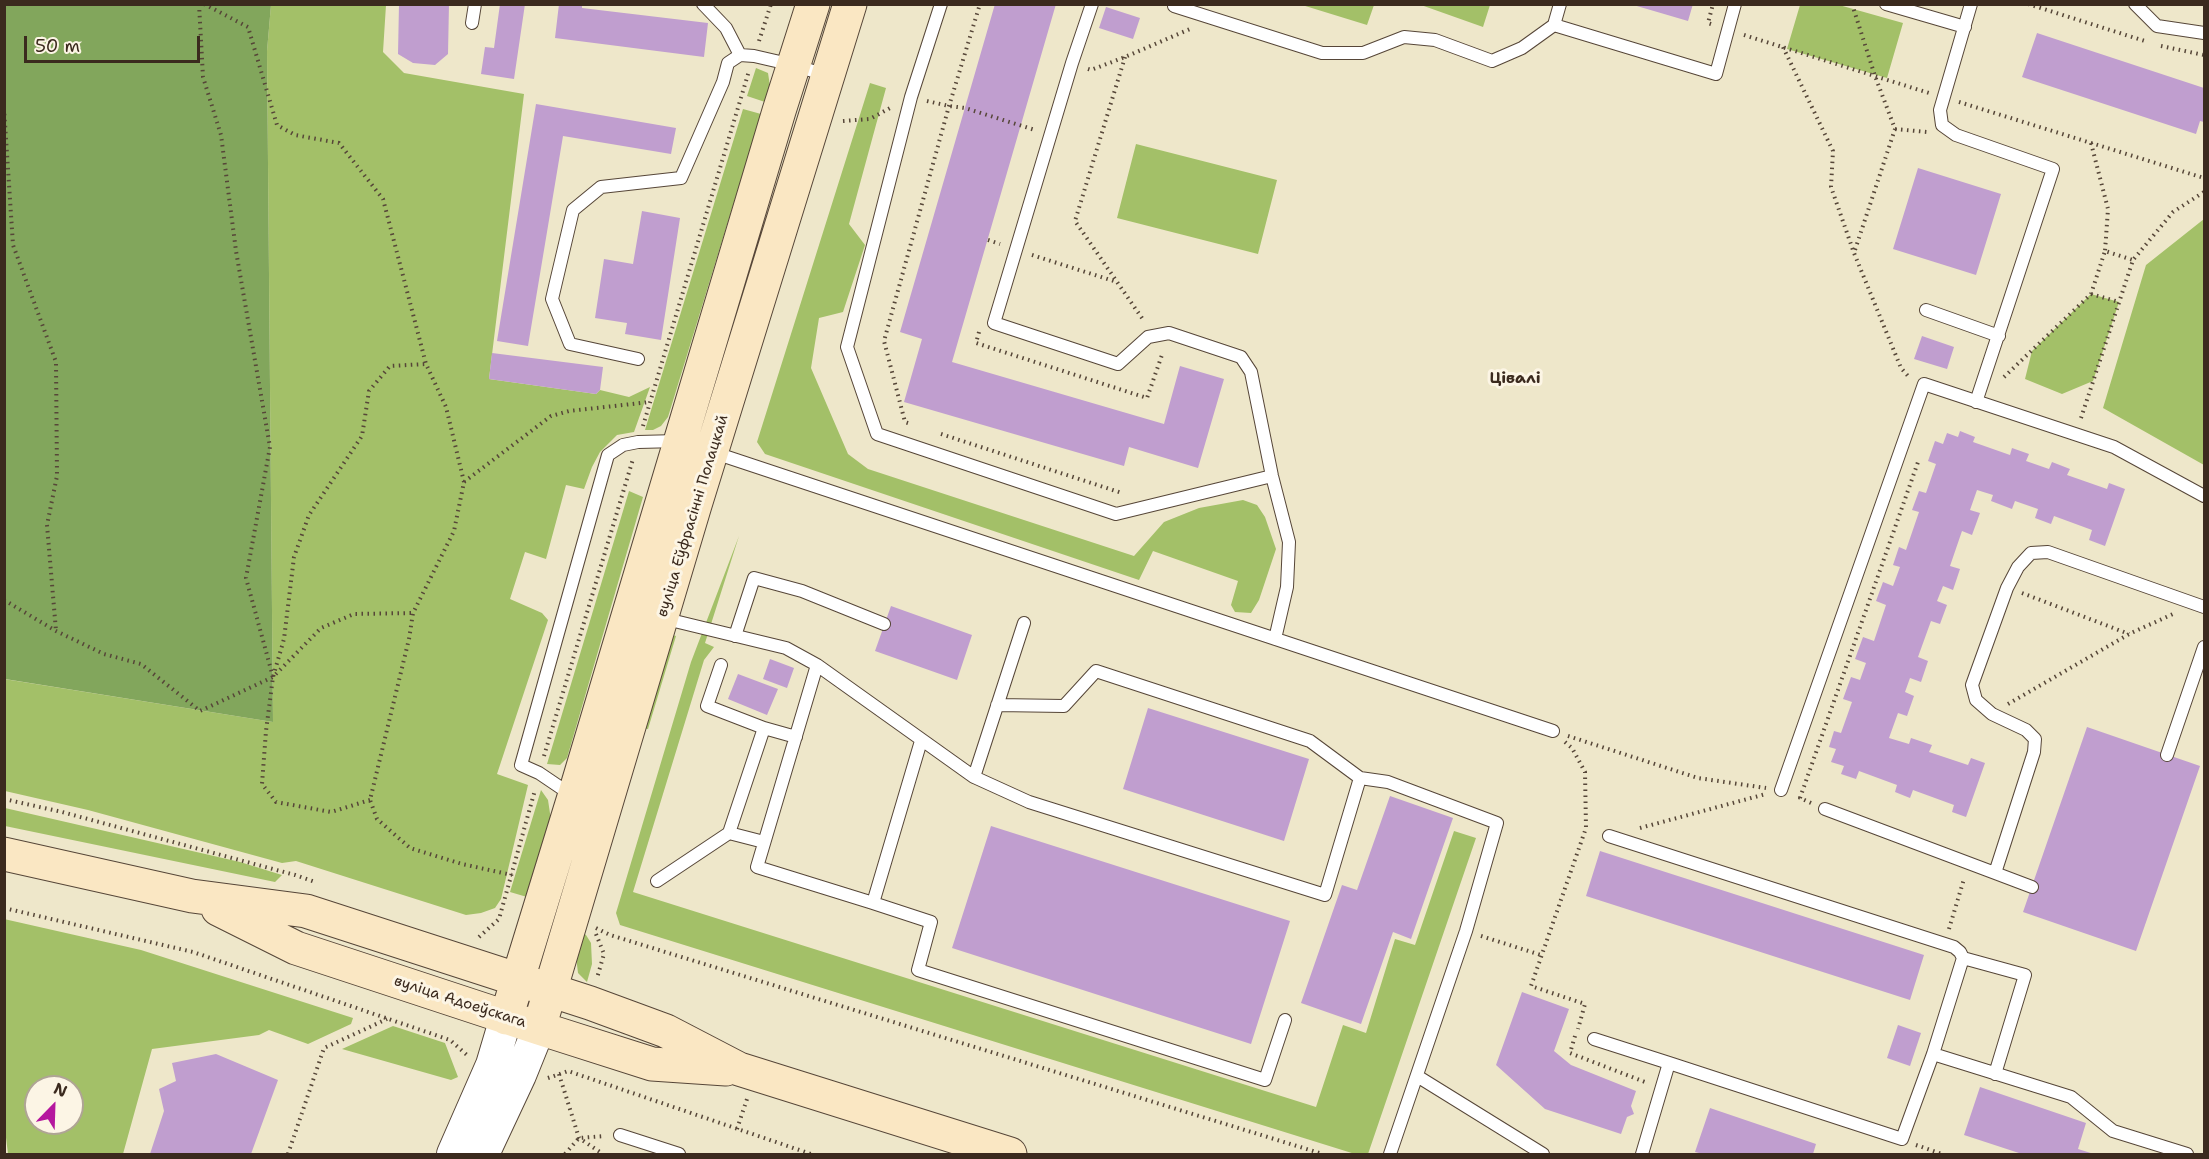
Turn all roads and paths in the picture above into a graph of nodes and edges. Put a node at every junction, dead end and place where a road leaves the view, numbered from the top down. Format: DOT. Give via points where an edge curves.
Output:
graph roads {
  1 [pos="201,4"];
  2 [pos="475,4"];
  3 [pos="703,4"];
  4 [pos="813,4"];
  5 [pos="850,4"];
  6 [pos="941,4"];
  7 [pos="980,4"];
  8 [pos="1092,4"];
  9 [pos="1560,4"];
  10 [pos="1735,4"];
  11 [pos="1852,4"];
  12 [pos="1886,4"];
  13 [pos="1971,4"];
  14 [pos="2028,4"];
  15 [pos="2135,4"];
  16 [pos="1172,5"];
  17 [pos="1204,15"];
  18 [pos="472,23"];
  19 [pos="1554,25"];
  20 [pos="1965,27"];
  21 [pos="2205,33"];
  22 [pos="1783,47"];
  23 [pos="740,55"];
  24 [pos="2205,56"];
  25 [pos="1125,57"];
  26 [pos="1072,63"];
  27 [pos="793,65"];
  28 [pos="827,76"];
  29 [pos="911,97"];
  30 [pos="949,106"];
  31 [pos="4,108"];
  32 [pos="839,122"];
  33 [pos="1042,132"];
  34 [pos="2091,143"];
  35 [pos="2205,192"];
  36 [pos="988,240"];
  37 [pos="1016,250"];
  38 [pos="2105,251"];
  39 [pos="1854,253"];
  40 [pos="2133,260"];
  41 [pos="1117,283"];
  42 [pos="2091,294"];
  43 [pos="2119,303"];
  44 [pos="1926,310"];
  45 [pos="983,321"];
  46 [pos="1154,336"];
  47 [pos="1999,336"];
  48 [pos="638,359"];
  49 [pos="426,364"];
  50 [pos="1901,368"];
  51 [pos="650,402"];
  52 [pos="1976,402"];
  53 [pos="916,426"];
  54 [pos="938,433"];
  55 [pos="2076,434"];
  56 [pos="695,447"];
  57 [pos="1272,476"];
  58 [pos="464,482"];
  59 [pos="1126,495"];
  60 [pos="2205,496"];
  61 [pos="2007,588"];
  62 [pos="4,600"];
  63 [pos="2200,605"];
  64 [pos="413,614"];
  65 [pos="662,618"];
  66 [pos="1024,623"];
  67 [pos="884,624"];
  68 [pos="56,631"];
  69 [pos="2129,634"];
  70 [pos="735,636"];
  71 [pos="1275,639"];
  72 [pos="2205,647"];
  73 [pos="721,665"];
  74 [pos="817,665"];
  75 [pos="273,677"];
  76 [pos="997,705"];
  77 [pos="1992,714"];
  78 [pos="764,728"];
  79 [pos="1553,731"];
  80 [pos="796,737"];
  81 [pos="921,741"];
  82 [pos="2167,754"];
  83 [pos="974,777"];
  84 [pos="1360,778"];
  85 [pos="1781,790"];
  86 [pos="574,797"];
  87 [pos="1800,798"];
  88 [pos="4,799"];
  89 [pos="370,800"];
  90 [pos="1825,809"];
  91 [pos="729,832"];
  92 [pos="1609,836"];
  93 [pos="764,842"];
  94 [pos="4,854"];
  95 [pos="1995,873"];
  96 [pos="512,875"];
  97 [pos="657,881"];
  98 [pos="317,883"];
  99 [pos="1962,886"];
  100 [pos="2032,887"];
  101 [pos="192,896"];
  102 [pos="506,899"];
  103 [pos="873,903"];
  104 [pos="4,908"];
  105 [pos="1466,931"];
  106 [pos="1948,933"];
  107 [pos="469,934"];
  108 [pos="1541,955"];
  109 [pos="1963,958"];
  110 [pos="518,980"];
  111 [pos="596,981"];
  112 [pos="551,990"];
  113 [pos="506,1018"];
  114 [pos="388,1019"];
  115 [pos="1284,1020"];
  116 [pos="539,1028"];
  117 [pos="1594,1039"];
  118 [pos="450,1040"];
  119 [pos="1933,1054"];
  120 [pos="1669,1063"];
  121 [pos="739,1070"];
  122 [pos="558,1074"];
  123 [pos="1995,1074"];
  124 [pos="1417,1076"];
  125 [pos="538,1081"];
  126 [pos="1651,1084"];
  127 [pos="620,1135"];
  128 [pos="579,1138"];
  129 [pos="1902,1139"];
  130 [pos="288,1155"];
  131 [pos="453,1155"];
  132 [pos="483,1155"];
  133 [pos="565,1155"];
  134 [pos="603,1155"];
  135 [pos="679,1155"];
  136 [pos="811,1155"];
  137 [pos="1010,1155"];
  138 [pos="1323,1155"];
  139 [pos="1390,1155"];
  140 [pos="1543,1155"];
  141 [pos="1642,1155"];
  142 [pos="1942,1155"];
  143 [pos="2187,1155"];
  1 -- 49 [label="path" via="248,27 277,125 295,135 339,143 383,199"];
  1 -- 75 [label="path" via="203,77 221,135 236,251 270,447 246,578"];
  2 -- 18 [label="lane"];
  3 -- 23 [label="lane" via="726,28"];
  4 -- 27 [label="main road, вуліца Еўфрасінні Полацкай"];
  5 -- 28 [label="main road, вуліца Еўфрасінні Полацкай"];
  6 -- 29 [label="lane"];
  7 -- 30 [label="path"];
  8 -- 26 [label="lane"];
  9 -- 19 [label="lane"];
  10 -- 19 [label="lane" via="1716,74"];
  11 -- 39 [label="path" via="1895,129"];
  12 -- 20 [label="lane"];
  13 -- 20 [label="lane"];
  14 -- 24 [label="path" via="2176,51"];
  15 -- 21 [label="lane" via="2157,26"];
  16 -- 17 [label="lane"];
  17 -- 19 [label="lane" via="1322,53 1363,53 1404,37 1435,40 1492,61 1522,48"];
  17 -- 25 [label="path" via="1202,24"];
  20 -- 47 [label="lane" via="1941,110 1942,125 1956,135 2053,169"];
  22 -- 39 [label="path" via="1833,151 1831,187"];
  23 -- 27 [label="lane"];
  23 -- 48 [label="lane" via="728,63 681,178 601,187 573,210 552,298 570,344"];
  25 -- 26 [label="path" via="1091,70"];
  25 -- 41 [label="path" via="1075,221"];
  26 -- 37 [label="lane"];
  27 -- 28 [label="lane"];
  27 -- 56 [label="main road, вуліца Еўфрасінні Полацкай"];
  28 -- 56 [label="main road, вуліца Еўфрасінні Полацкай"];
  29 -- 30 [label="path"];
  29 -- 32 [label="path" via="870,119"];
  29 -- 57 [label="lane" via="848,347 877,434 1116,514"];
  30 -- 33 [label="path"];
  30 -- 53 [label="path" via="884,341 905,422"];
  31 -- 68 [label="path" via="13,245 56,362 57,476 47,525"];
  34 -- 38 [label="path" via="2108,209"];
  35 -- 40 [label="path" via="2173,212"];
  36 -- 37 [label="path"];
  37 -- 41 [label="path"];
  37 -- 46 [label="lane" via="994,323 1118,364"];
  38 -- 40 [label="path"];
  38 -- 42 [label="path"];
  39 -- 50 [label="path"];
  40 -- 43 [label="path"];
  41 -- 46 [label="path"];
  42 -- 43 [label="path"];
  42 -- 52 [label="path"];
  43 -- 55 [label="path"];
  44 -- 47 [label="lane"];
  45 -- 46 [label="path" via="976,343 1147,398 1164,347"];
  46 -- 57 [label="lane" via="1169,333 1241,357 1251,372"];
  47 -- 52 [label="lane"];
  49 -- 58 [label="path" via="446,407"];
  49 -- 75 [label="path" via="390,366 369,391 362,436 309,515 294,557 284,639"];
  51 -- 58 [label="path" via="551,416"];
  52 -- 55 [label="lane"];
  52 -- 85 [label="lane" via="1924,384"];
  54 -- 59 [label="path"];
  55 -- 60 [label="lane" via="2114,447"];
  56 -- 65 [label="main road, вуліца Еўфрасінні Полацкай"];
  56 -- 71 [label="lane"];
  56 -- 86 [label="main road, вуліца Еўфрасінні Полацкай"];
  56 -- 86 [label="lane" via="638,442 623,445 608,455 521,765"];
  57 -- 71 [label="lane" via="1289,542 1287,587"];
  58 -- 64 [label="path" via="454,531"];
  61 -- 63 [label="lane" via="2031,553 2048,552"];
  61 -- 69 [label="path"];
  61 -- 77 [label="lane" via="1972,685 1976,700"];
  62 -- 68 [label="path"];
  63 -- 69 [label="path"];
  64 -- 75 [label="path" via="354,614 321,628"];
  64 -- 89 [label="path"];
  65 -- 70 [label="lane"];
  65 -- 112 [label="main road, вуліца Еўфрасінні Полацкай"];
  66 -- 76 [label="lane"];
  67 -- 70 [label="lane" via="802,591 754,578"];
  68 -- 75 [label="path" via="104,654 141,664 200,711"];
  69 -- 77 [label="path"];
  70 -- 74 [label="lane" via="786,648"];
  71 -- 79 [label="lane"];
  72 -- 82 [label="lane"];
  73 -- 78 [label="lane" via="707,706"];
  74 -- 80 [label="lane"];
  74 -- 81 [label="lane"];
  75 -- 89 [label="path" via="262,784 276,802 331,812"];
  76 -- 83 [label="lane"];
  76 -- 84 [label="lane" via="1064,706 1096,671 1310,741"];
  77 -- 95 [label="lane" via="2026,730 2035,739"];
  78 -- 80 [label="lane"];
  78 -- 91 [label="lane"];
  79 -- 85 [label="path" via="1698,778"];
  79 -- 108 [label="path" via="1572,748 1585,772 1586,828"];
  80 -- 93 [label="lane"];
  81 -- 83 [label="lane"];
  81 -- 103 [label="lane"];
  83 -- 84 [label="lane" via="1029,802 1325,895"];
  84 -- 105 [label="lane" via="1388,782 1497,823"];
  85 -- 87 [label="path"];
  85 -- 92 [label="path"];
  86 -- 110 [label="main road, вуліца Еўфрасінні Полацкай"];
  88 -- 98 [label="path"];
  89 -- 96 [label="path" via="377,819 410,848"];
  90 -- 95 [label="lane"];
  91 -- 93 [label="lane"];
  91 -- 97 [label="lane"];
  92 -- 109 [label="lane" via="1954,947"];
  93 -- 103 [label="lane" via="757,867"];
  94 -- 101 [label="main road, вуліца Адоеўскага"];
  95 -- 100 [label="lane"];
  99 -- 106 [label="path"];
  101 -- 110 [label="main road, вуліца Адоеўскага" via="306,911"];
  101 -- 113 [label="main road, вуліца Адоеўскага" via="296,948"];
  102 -- 107 [label="path" via="499,919 480,938"];
  103 -- 115 [label="lane" via="932,922 918,970 1265,1080"];
  104 -- 114 [label="path" via="193,952"];
  105 -- 108 [label="path"];
  105 -- 124 [label="lane"];
  108 -- 126 [label="path" via="1531,986 1585,1004 1570,1053"];
  109 -- 119 [label="lane"];
  109 -- 123 [label="lane" via="2025,975"];
  110 -- 112 [label="main road, вуліца Адоеўскага"];
  110 -- 113 [label="main road, вуліца Еўфрасінні Полацкай"];
  111 -- 138 [label="path" via="604,954 593,926 610,935"];
  112 -- 116 [label="main road, вуліца Еўфрасінні Полацкай"];
  112 -- 121 [label="main road, вуліца Адоеўскага" via="666,1031"];
  113 -- 116 [label="main road, вуліца Адоеўскага"];
  113 -- 131 [label="street" via="492,1065"];
  114 -- 118 [label="path"];
  114 -- 130 [label="path" via="324,1048"];
  116 -- 121 [label="main road, вуліца Адоеўскага" via="652,1064"];
  116 -- 132 [label="street"];
  117 -- 120 [label="lane"];
  119 -- 123 [label="lane"];
  119 -- 129 [label="lane"];
  120 -- 129 [label="lane"];
  120 -- 141 [label="lane"];
  121 -- 137 [label="main road, вуліца Адоеўскага"];
  122 -- 125 [label="path"];
  122 -- 128 [label="path"];
  122 -- 136 [label="path" via="568,1071"];
  123 -- 143 [label="lane" via="2071,1097 2113,1131"];
  124 -- 139 [label="lane"];
  124 -- 140 [label="lane"];
  127 -- 128 [label="path"];
  127 -- 135 [label="lane"];
  128 -- 133 [label="path"];
  128 -- 134 [label="path"];
  129 -- 142 [label="path"];
}
